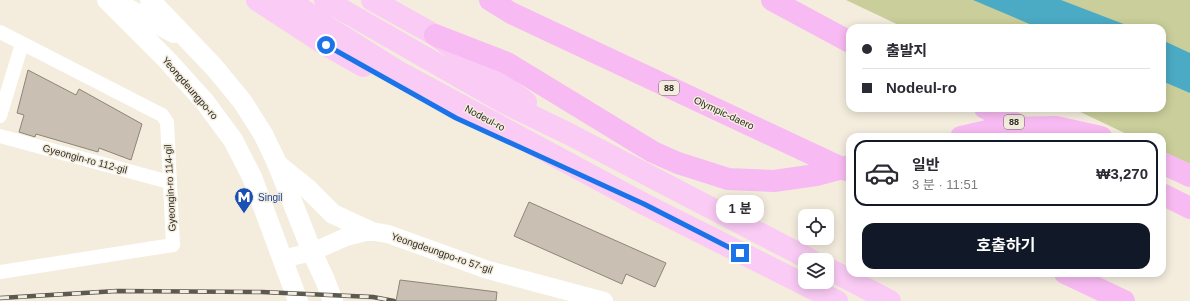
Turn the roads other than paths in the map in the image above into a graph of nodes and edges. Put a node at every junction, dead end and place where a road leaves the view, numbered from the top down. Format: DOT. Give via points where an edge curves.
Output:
graph roads {
  1 [pos="107,0"];
  2 [pos="110,0"];
  3 [pos="150,0"];
  4 [pos="257,0"];
  5 [pos="289,0"];
  6 [pos="325,0"];
  7 [pos="372,0"];
  8 [pos="490,0"];
  9 [pos="772,0"];
  10 [pos="0,32"];
  11 [pos="435,35"];
  12 [pos="846,40"];
  13 [pos="188,41"];
  14 [pos="22,44"];
  15 [pos="993,112"];
  16 [pos="0,116"];
  17 [pos="978,133"];
  18 [pos="1036,133"];
  19 [pos="1085,133"];
  20 [pos="568,134"];
  21 [pos="0,136"];
  22 [pos="276,163"];
  23 [pos="1166,164"];
  24 [pos="846,167"];
  25 [pos="846,170"];
  26 [pos="1190,176"];
  27 [pos="169,182"];
  28 [pos="1166,196"];
  29 [pos="644,204"];
  30 [pos="1190,208"];
  31 [pos="370,231"];
  32 [pos="312,252"];
  33 [pos="798,253"];
  34 [pos="285,267"];
  35 [pos="0,272"];
  36 [pos="834,272"];
  37 [pos="1073,277"];
  38 [pos="298,301"];
  39 [pos="333,301"];
  40 [pos="604,301"];
  41 [pos="837,301"];
  42 [pos="890,301"];
  43 [pos="1124,301"];
  1 -- 34 [label="main road, Yeongdeungpo-ro" via="168,60 200,96 233,140 252,177"];
  2 -- 13 [label="main road"];
  3 -- 13 [label="main road"];
  4 -- 29 [label="main road" via="326,45 456,118"];
  5 -- 29 [label="main road, Nodeul-ro" via="399,72"];
  6 -- 20 [label="main road" via="503,102"];
  7 -- 11 [label="main road"];
  8 -- 25 [label="highway, Olympic-daero / 88" via="511,14"];
  9 -- 12 [label="highway"];
  10 -- 14 [label="street, Gyeongin-ro 114-gil"];
  11 -- 20 [label="main road"];
  11 -- 24 [label="highway" via="507,63 653,152 678,163 728,179 774,181 816,175"];
  13 -- 22 [label="main road" via="242,101 263,134"];
  14 -- 16 [label="street"];
  14 -- 27 [label="street, Gyeongin-ro 114-gil" via="162,115 166,122"];
  15 -- 18 [label="highway, 88"];
  17 -- 19 [label="highway" via="1000,128 1056,126"];
  20 -- 33 [label="main road"];
  21 -- 27 [label="street, Gyeongin-ro 112-gil"];
  22 -- 31 [label="main road" via="333,214"];
  22 -- 32 [label="main road"];
  23 -- 26 [label="highway"];
  27 -- 35 [label="street, Gyeongin-ro 114-gil" via="173,245"];
  28 -- 30 [label="highway"];
  29 -- 41 [label="main road, Nodeul-ro"];
  31 -- 32 [label="street, Yeongdeungpo-ro 57-gil" via="346,237"];
  31 -- 40 [label="street, Yeongdeungpo-ro 57-gil" via="388,234 488,270"];
  32 -- 34 [label="street, Yeongdeungpo-ro 57-gil"];
  32 -- 39 [label="main road"];
  34 -- 38 [label="main road, Yeongdeungpo-ro"];
  36 -- 42 [label="main road"];
  37 -- 43 [label="highway"];
}
